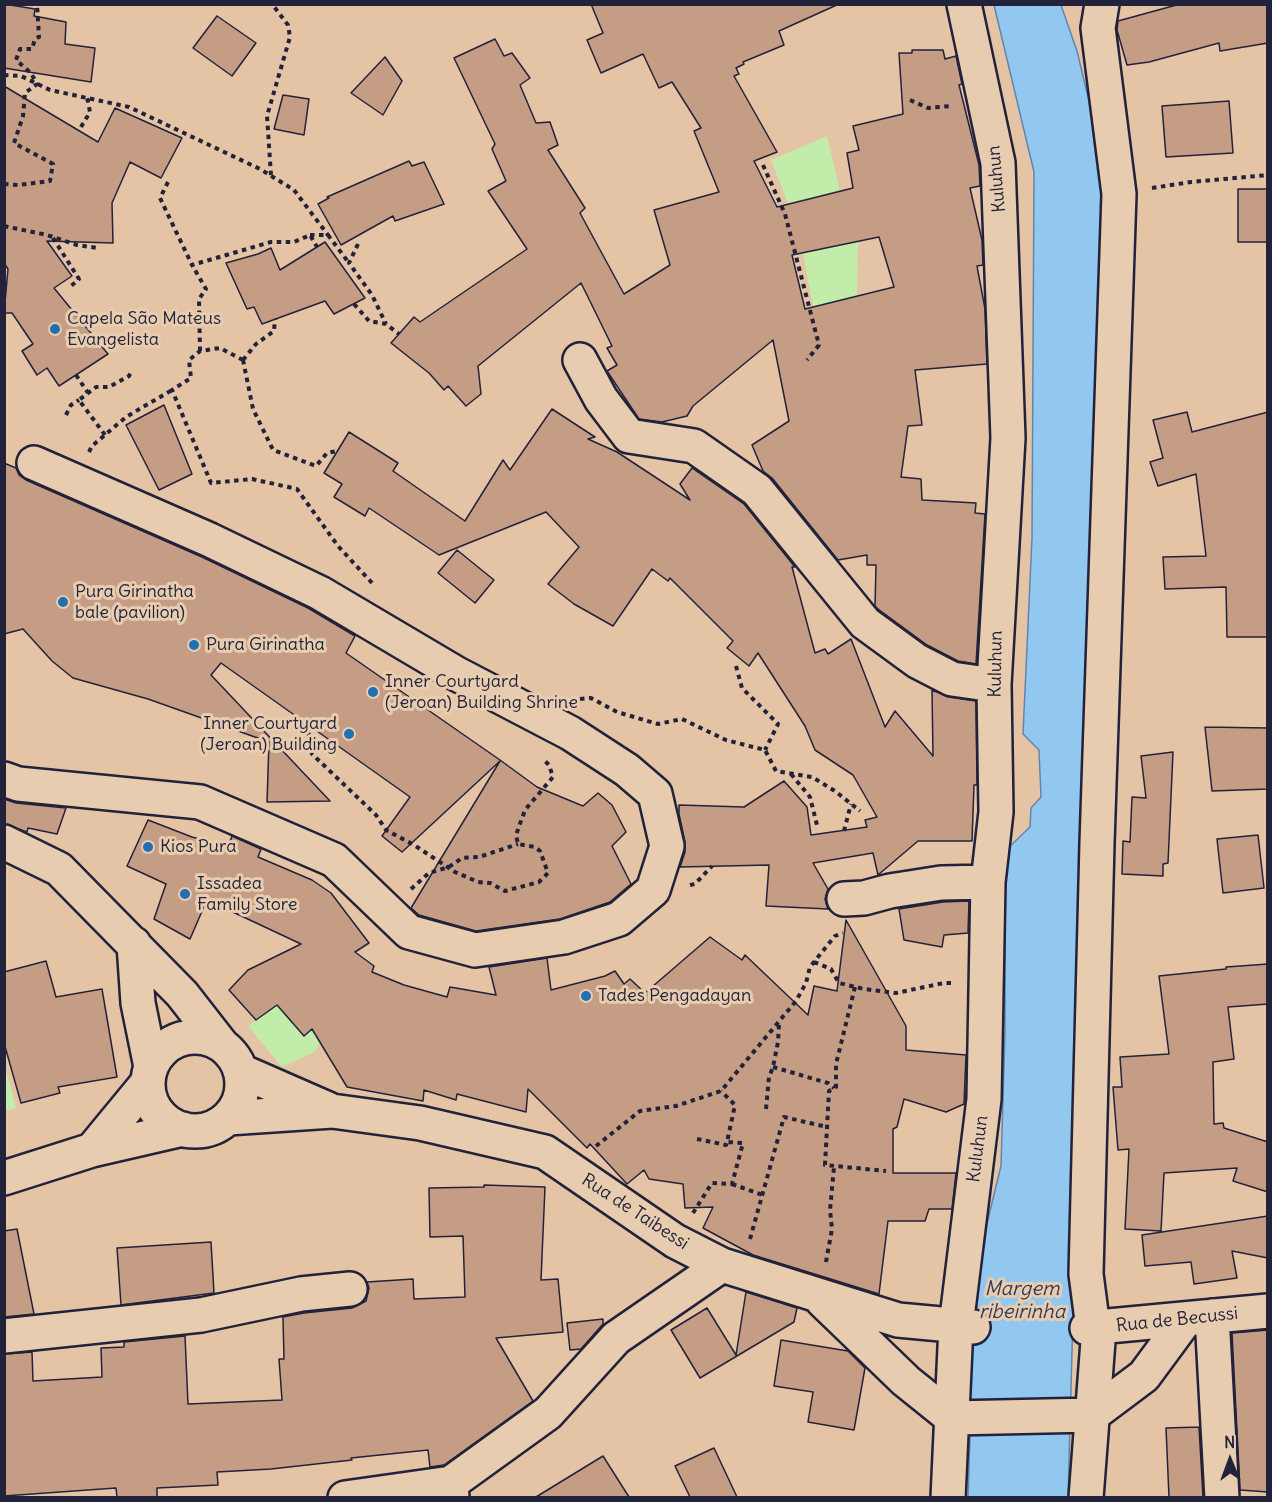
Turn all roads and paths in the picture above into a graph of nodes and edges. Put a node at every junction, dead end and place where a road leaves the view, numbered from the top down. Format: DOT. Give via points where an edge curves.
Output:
graph roads {
  1 [pos="37,4"];
  2 [pos="272,4"];
  3 [pos="964,4"];
  4 [pos="1102,4"];
  5 [pos="4,75"];
  6 [pos="37,84"];
  7 [pos="87,97"];
  8 [pos="985,99"];
  9 [pos="910,100"];
  10 [pos="81,127"];
  11 [pos="763,165"];
  12 [pos="1268,175"];
  13 [pos="271,176"];
  14 [pos="168,182"];
  15 [pos="4,184"];
  16 [pos="1119,194"];
  17 [pos="4,226"];
  18 [pos="328,235"];
  19 [pos="310,236"];
  20 [pos="52,237"];
  21 [pos="358,244"];
  22 [pos="317,247"];
  23 [pos="98,248"];
  24 [pos="349,263"];
  25 [pos="192,265"];
  26 [pos="70,287"];
  27 [pos="354,304"];
  28 [pos="275,319"];
  29 [pos="386,324"];
  30 [pos="399,334"];
  31 [pos="200,351"];
  32 [pos="243,360"];
  33 [pos="580,360"];
  34 [pos="807,360"];
  35 [pos="132,370"];
  36 [pos="76,375"];
  37 [pos="172,390"];
  38 [pos="88,393"];
  39 [pos="79,400"];
  40 [pos="66,415"];
  41 [pos="105,435"];
  42 [pos="337,451"];
  43 [pos="34,463"];
  44 [pos="75,481"];
  45 [pos="375,585"];
  46 [pos="736,666"];
  47 [pos="994,685"];
  48 [pos="574,700"];
  49 [pos="307,724"];
  50 [pos="765,750"];
  51 [pos="542,758"];
  52 [pos="790,773"];
  53 [pos="4,778"];
  54 [pos="851,804"];
  55 [pos="860,811"];
  56 [pos="817,825"];
  57 [pos="844,831"];
  58 [pos="4,842"];
  59 [pos="518,844"];
  60 [pos="449,867"];
  61 [pos="988,882"];
  62 [pos="392,915"];
  63 [pos="848,915"];
  64 [pos="134,944"];
  65 [pos="814,962"];
  66 [pos="986,986"];
  67 [pos="855,987"];
  68 [pos="779,1023"];
  69 [pos="221,1044"];
  70 [pos="773,1068"];
  71 [pos="241,1071"];
  72 [pos="149,1075"];
  73 [pos="834,1088"];
  74 [pos="722,1091"];
  75 [pos="766,1109"];
  76 [pos="332,1111"];
  77 [pos="228,1118"];
  78 [pos="827,1127"];
  79 [pos="183,1129"];
  80 [pos="697,1139"];
  81 [pos="727,1142"];
  82 [pos="92,1150"];
  83 [pos="834,1167"];
  84 [pos="568,1168"];
  85 [pos="886,1171"];
  86 [pos="4,1178"];
  87 [pos="732,1184"];
  88 [pos="762,1195"];
  89 [pos="675,1242"];
  90 [pos="829,1249"];
  91 [pos="732,1268"];
  92 [pos="350,1289"];
  93 [pos="816,1295"];
  94 [pos="1268,1311"];
  95 [pos="1198,1318"];
  96 [pos="965,1327"];
  97 [pos="1093,1328"];
  98 [pos="4,1336"];
  99 [pos="1085,1416"];
  100 [pos="956,1418"];
  101 [pos="452,1490"];
  102 [pos="345,1497"];
  103 [pos="948,1497"];
  104 [pos="1086,1497"];
  105 [pos="1222,1497"];
  1 -- 6 [label="path" via="39,37 32,49 20,49 16,60"];
  2 -- 13 [label="path" via="288,25 290,37 267,116"];
  3 -- 8 [label="street, Kuluhun"];
  4 -- 16 [label="street" via="1098,27"];
  5 -- 6 [label="path" via="21,76"];
  6 -- 7 [label="path"];
  6 -- 15 [label="path" via="25,93 14,143 53,164 50,182"];
  7 -- 10 [label="path" via="90,112"];
  7 -- 13 [label="path" via="129,107"];
  8 -- 9 [label="path" via="928,108"];
  8 -- 47 [label="street, Kuluhun" via="998,163 1008,438"];
  11 -- 34 [label="path" via="785,214 819,345"];
  12 -- 16 [label="path"];
  13 -- 18 [label="path" via="294,190"];
  14 -- 25 [label="path" via="160,198"];
  16 -- 97 [label="street" via="1086,1274"];
  17 -- 20 [label="path"];
  18 -- 19 [label="path"];
  18 -- 24 [label="path"];
  19 -- 22 [label="path"];
  19 -- 25 [label="path" via="294,242 271,242"];
  20 -- 23 [label="path"];
  20 -- 26 [label="path" via="78,279"];
  21 -- 24 [label="path"];
  24 -- 29 [label="path" via="372,295"];
  25 -- 31 [label="path" via="206,289 199,299"];
  27 -- 29 [label="path" via="369,321"];
  28 -- 32 [label="path" via="274,331"];
  29 -- 30 [label="path"];
  31 -- 32 [label="path" via="220,348"];
  31 -- 37 [label="path" via="189,360 191,378"];
  32 -- 42 [label="path" via="253,409 273,450 316,466 327,453"];
  33 -- 47 [label="street" via="601,399 629,436 694,446 757,490 865,623 917,661 952,679"];
  35 -- 38 [label="path" via="129,376 109,387 96,387"];
  36 -- 38 [label="path"];
  37 -- 41 [label="path" via="126,417"];
  37 -- 45 [label="path" via="211,483 252,479 297,489 338,546"];
  38 -- 39 [label="path"];
  39 -- 40 [label="path"];
  39 -- 41 [label="path"];
  41 -- 44 [label="path" via="92,446"];
  43 -- 44 [label="street"];
  44 -- 62 [label="street" via="320,593 457,674 570,733 627,770 655,794 667,846 653,890 619,919 564,937 475,950 410,932"];
  46 -- 50 [label="path" via="742,688 778,724"];
  47 -- 61 [label="street, Kuluhun" via="996,812"];
  48 -- 50 [label="path" via="591,698 617,712 658,724 682,719 726,740"];
  49 -- 60 [label="path" via="312,754 376,815 386,830"];
  50 -- 52 [label="path" via="776,771"];
  51 -- 59 [label="path" via="553,777 525,810 516,835"];
  52 -- 54 [label="path" via="812,777"];
  52 -- 56 [label="path" via="810,797"];
  53 -- 62 [label="street" via="18,784 200,802 334,860"];
  54 -- 55 [label="path"];
  54 -- 57 [label="path"];
  58 -- 64 [label="street" via="59,869"];
  59 -- 60 [label="path" via="480,857 462,858"];
  59 -- 60 [label="path" via="540,851 548,873 539,882 505,891"];
  60 -- 62 [label="path" via="429,873 409,891"];
  61 -- 63 [label="street" via="940,883 890,891 864,898"];
  61 -- 66 [label="street, Kuluhun"];
  63 -- 65 [label="path"];
  64 -- 69 [label="street" via="182,994"];
  64 -- 72 [label="street"];
  65 -- 67 [label="path" via="831,969 839,983"];
  65 -- 68 [label="path" via="796,1001"];
  66 -- 67 [label="path" via="944,983 896,993"];
  66 -- 96 [label="street, Kuluhun" via="984,1099"];
  67 -- 73 [label="path" via="840,1044"];
  68 -- 70 [label="path"];
  68 -- 74 [label="path"];
  69 -- 71 [label="street"];
  69 -- 72 [label="street" via="189,1037 173,1042 159,1053"];
  70 -- 73 [label="path"];
  70 -- 75 [label="path"];
  71 -- 76 [label="street, Rua de Taibessi"];
  71 -- 77 [label="street" via="238,1104"];
  72 -- 79 [label="street" via="150,1098 157,1112"];
  72 -- 82 [label="street"];
  73 -- 78 [label="path" via="829,1090"];
  74 -- 81 [label="path" via="735,1105"];
  74 -- 84 [label="path" via="676,1106 640,1111"];
  76 -- 77 [label="street, Rua de Taibessi"];
  76 -- 84 [label="street, Rua de Taibessi" via="420,1123 544,1152"];
  77 -- 79 [label="street" via="198,1131"];
  78 -- 83 [label="path" via="825,1165"];
  78 -- 88 [label="path" via="784,1117"];
  79 -- 82 [label="street"];
  80 -- 81 [label="path" via="726,1145"];
  81 -- 87 [label="path" via="743,1143"];
  82 -- 86 [label="street"];
  83 -- 85 [label="path"];
  83 -- 90 [label="path"];
  84 -- 89 [label="street, Rua de Taibessi"];
  87 -- 88 [label="path"];
  87 -- 89 [label="path" via="712,1183"];
  88 -- 91 [label="path"];
  89 -- 91 [label="street, Rua de Taibessi"];
  91 -- 93 [label="street, Rua de Taibessi"];
  91 -- 101 [label="street" via="616,1338 548,1413"];
  92 -- 98 [label="street" via="301,1294 201,1315"];
  93 -- 96 [label="street, Rua de Taibessi" via="898,1320"];
  93 -- 100 [label="street" via="906,1381"];
  94 -- 95 [label="street, Rua de Becussi"];
  95 -- 97 [label="street, Rua de Becussi"];
  95 -- 99 [label="street" via="1144,1376"];
  95 -- 105 [label="street"];
  96 -- 100 [label="street, Kuluhun"];
  97 -- 99 [label="street"];
  99 -- 100 [label="street"];
  99 -- 104 [label="street"];
  100 -- 103 [label="street, Kuluhun"];
  101 -- 102 [label="street"];
}
